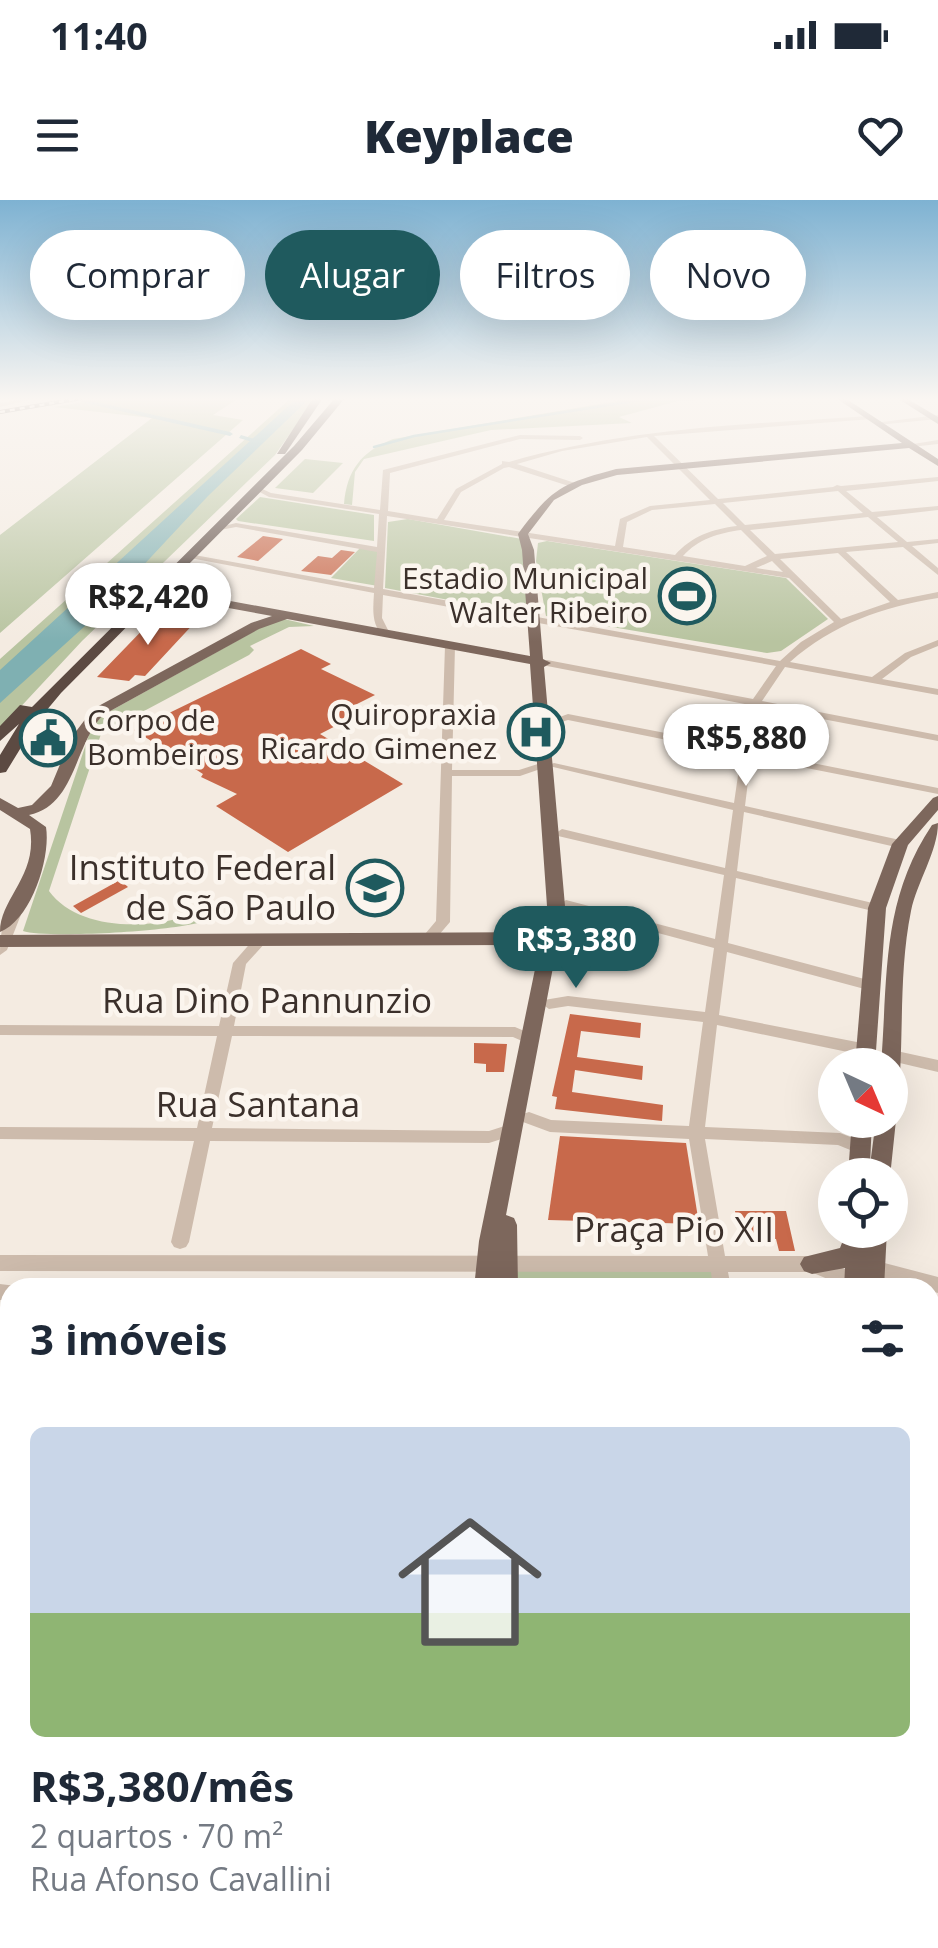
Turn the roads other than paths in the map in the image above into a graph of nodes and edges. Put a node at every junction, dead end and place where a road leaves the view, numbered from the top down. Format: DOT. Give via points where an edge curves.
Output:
graph roads {
  1 [pos="259,480"];
  2 [pos="266,480"];
  3 [pos="385,480"];
  4 [pos="477,480"];
  5 [pos="553,480"];
  6 [pos="592,480"];
  7 [pos="694,480"];
  8 [pos="922,480"];
  9 [pos="572,486"];
  10 [pos="258,488"];
  11 [pos="837,488"];
  12 [pos="713,499"];
  13 [pos="938,508"];
  14 [pos="870,515"];
  15 [pos="382,517"];
  16 [pos="439,522"];
  17 [pos="222,525"];
  18 [pos="743,528"];
  19 [pos="526,530"];
  20 [pos="938,541"];
  21 [pos="380,544"];
  22 [pos="905,544"];
  23 [pos="618,550"];
  24 [pos="839,550"];
  25 [pos="189,557"];
  26 [pos="773,557"];
  27 [pos="676,559"];
  28 [pos="743,570"];
  29 [pos="938,572"];
  30 [pos="793,576"];
  31 [pos="161,585"];
  32 [pos="380,591"];
  33 [pos="938,595"];
  34 [pos="896,603"];
  35 [pos="291,615"];
  36 [pos="377,618"];
  37 [pos="537,620"];
  38 [pos="838,621"];
  39 [pos="349,627"];
  40 [pos="366,630"];
  41 [pos="384,634"];
  42 [pos="938,643"];
  43 [pos="450,646"];
  44 [pos="539,659"];
  45 [pos="780,663"];
  46 [pos="874,680"];
  47 [pos="938,692"];
  48 [pos="756,703"];
  49 [pos="551,722"];
  50 [pos="0,736"];
  51 [pos="938,738"];
  52 [pos="744,752"];
  53 [pos="0,768"];
  54 [pos="550,772"];
  55 [pos="447,773"];
  56 [pos="938,790"];
  57 [pos="938,801"];
  58 [pos="0,803"];
  59 [pos="739,809"];
  60 [pos="20,812"];
  61 [pos="938,828"];
  62 [pos="563,840"];
  63 [pos="900,844"];
  64 [pos="930,850"];
  65 [pos="730,873"];
  66 [pos="566,904"];
  67 [pos="878,908"];
  68 [pos="556,935"];
  69 [pos="1,939"];
  70 [pos="427,940"];
  71 [pos="229,942"];
  72 [pos="259,942"];
  73 [pos="721,946"];
  74 [pos="240,963"];
  75 [pos="872,986"];
  76 [pos="549,1004"];
  77 [pos="710,1018"];
  78 [pos="0,1030"];
  79 [pos="224,1030"];
  80 [pos="531,1040"];
  81 [pos="830,1048"];
  82 [pos="867,1048"];
  83 [pos="892,1048"];
  84 [pos="908,1066"];
  85 [pos="938,1066"];
  86 [pos="522,1123"];
  87 [pos="696,1132"];
  88 [pos="0,1133"];
  89 [pos="206,1134"];
  90 [pos="861,1138"];
  91 [pos="860,1148"];
  92 [pos="860,1158"];
  93 [pos="868,1158"];
  94 [pos="180,1242"];
  95 [pos="852,1248"];
  96 [pos="861,1248"];
  97 [pos="872,1248"];
  98 [pos="165,1262"];
  99 [pos="188,1262"];
  100 [pos="496,1262"];
  101 [pos="0,1263"];
  102 [pos="719,1264"];
  103 [pos="812,1264"];
  104 [pos="490,1278"];
  105 [pos="502,1278"];
  106 [pos="721,1278"];
  107 [pos="850,1278"];
  108 [pos="864,1278"];
  109 [pos="865,1278"];
  1 -- 17 [label="highway"];
  2 -- 10 [label="highway"];
  3 -- 15 [label="street"];
  4 -- 16 [label="street" via="445,505"];
  5 -- 9 [label="street"];
  6 -- 9 [label="main road"];
  7 -- 12 [label="street"];
  8 -- 11 [label="street"];
  9 -- 19 [label="main road" via="550,498"];
  10 -- 15 [label="street"];
  10 -- 17 [label="highway"];
  11 -- 12 [label="street"];
  11 -- 14 [label="street"];
  12 -- 18 [label="street"];
  12 -- 23 [label="street" via="632,515 618,532"];
  13 -- 14 [label="street"];
  14 -- 18 [label="street"];
  14 -- 22 [label="street"];
  15 -- 16 [label="street"];
  15 -- 21 [label="street"];
  16 -- 19 [label="street"];
  17 -- 21 [label="street"];
  17 -- 25 [label="highway" via="184,554"];
  17 -- 50 [label="highway" via="57,671"];
  18 -- 26 [label="street"];
  18 -- 27 [label="street" via="703,536"];
  19 -- 23 [label="street"];
  19 -- 37 [label="main road"];
  20 -- 22 [label="street"];
  21 -- 32 [label="street"];
  22 -- 24 [label="street"];
  22 -- 29 [label="street"];
  23 -- 27 [label="street"];
  24 -- 26 [label="street"];
  24 -- 34 [label="street"];
  25 -- 31 [label="highway"];
  25 -- 32 [label="street"];
  26 -- 28 [label="street"];
  26 -- 30 [label="street"];
  27 -- 28 [label="street"];
  28 -- 30 [label="street"];
  30 -- 38 [label="street"];
  31 -- 35 [label="main road" via="172,594"];
  31 -- 53 [label="highway" via="47,700"];
  32 -- 36 [label="street"];
  32 -- 37 [label="street"];
  33 -- 34 [label="street"];
  34 -- 38 [label="street"];
  35 -- 39 [label="main road"];
  35 -- 60 [label="main road" via="254,626 98,712 81,728 54,798"];
  36 -- 39 [label="street"];
  36 -- 40 [label="street"];
  36 -- 41 [label="street"];
  37 -- 44 [label="main road"];
  37 -- 45 [label="street"];
  38 -- 45 [label="street"];
  39 -- 40 [label="main road"];
  40 -- 41 [label="main road"];
  41 -- 43 [label="main road"];
  42 -- 46 [label="street"];
  43 -- 44 [label="main road"];
  43 -- 55 [label="street"];
  44 -- 48 [label="street"];
  44 -- 49 [label="main road"];
  44 -- 54 [label="main road"];
  45 -- 46 [label="street"];
  45 -- 48 [label="street"];
  46 -- 47 [label="street"];
  48 -- 51 [label="street"];
  48 -- 52 [label="street"];
  49 -- 52 [label="street" via="568,717"];
  49 -- 54 [label="main road"];
  52 -- 56 [label="street"];
  52 -- 59 [label="street"];
  54 -- 55 [label="street"];
  54 -- 59 [label="street"];
  54 -- 62 [label="main road"];
  54 -- 68 [label="main road"];
  55 -- 70 [label="street" via="443,922"];
  57 -- 63 [label="main road"];
  58 -- 60 [label="main road"];
  59 -- 63 [label="street"];
  59 -- 65 [label="street"];
  60 -- 69 [label="main road" via="38,827 41,844"];
  61 -- 64 [label="main road"];
  62 -- 65 [label="street" via="595,840"];
  62 -- 66 [label="main road"];
  63 -- 67 [label="main road"];
  64 -- 83 [label="main road" via="902,905"];
  65 -- 67 [label="street"];
  65 -- 73 [label="street"];
  66 -- 68 [label="main road"];
  66 -- 73 [label="street"];
  67 -- 75 [label="main road"];
  68 -- 70 [label="main road"];
  68 -- 76 [label="main road"];
  68 -- 80 [label="main road"];
  69 -- 71 [label="main road"];
  70 -- 72 [label="main road"];
  71 -- 72 [label="main road"];
  71 -- 74 [label="street"];
  72 -- 74 [label="street"];
  73 -- 75 [label="street"];
  73 -- 77 [label="street"];
  74 -- 79 [label="street"];
  75 -- 82 [label="main road"];
  76 -- 77 [label="street"];
  76 -- 86 [label="main road"];
  77 -- 81 [label="street"];
  77 -- 87 [label="street"];
  78 -- 79 [label="street, Rua Dino Pannunzio"];
  79 -- 80 [label="street, Rua Dino Pannunzio" via="515,1032"];
  79 -- 89 [label="street"];
  80 -- 86 [label="main road"];
  84 -- 85 [label="street"];
  86 -- 87 [label="street, Rua Santana"];
  86 -- 89 [label="street, Rua Santana" via="489,1137"];
  86 -- 100 [label="main road"];
  87 -- 91 [label="street, Rua Santana" via="840,1139"];
  87 -- 102 [label="street"];
  88 -- 89 [label="street, Rua Santana"];
  89 -- 94 [label="street"];
  90 -- 91 [label="main road"];
  91 -- 92 [label="main road"];
  91 -- 93 [label="main road"];
  94 -- 98 [label="street"];
  94 -- 99 [label="street"];
  95 -- 103 [label="main road" via="848,1257"];
  96 -- 108 [label="main road"];
  97 -- 109 [label="main road"];
  98 -- 99 [label="street, Praça Pio XII"];
  98 -- 101 [label="street, Praça Pio XII"];
  99 -- 100 [label="street, Praça Pio XII"];
  100 -- 102 [label="street, Praça Pio XII"];
  100 -- 104 [label="main road"];
  100 -- 105 [label="main road"];
  102 -- 103 [label="street, Praça Pio XII"];
  102 -- 106 [label="street"];
  103 -- 107 [label="street, Praça Pio XII"];
}
